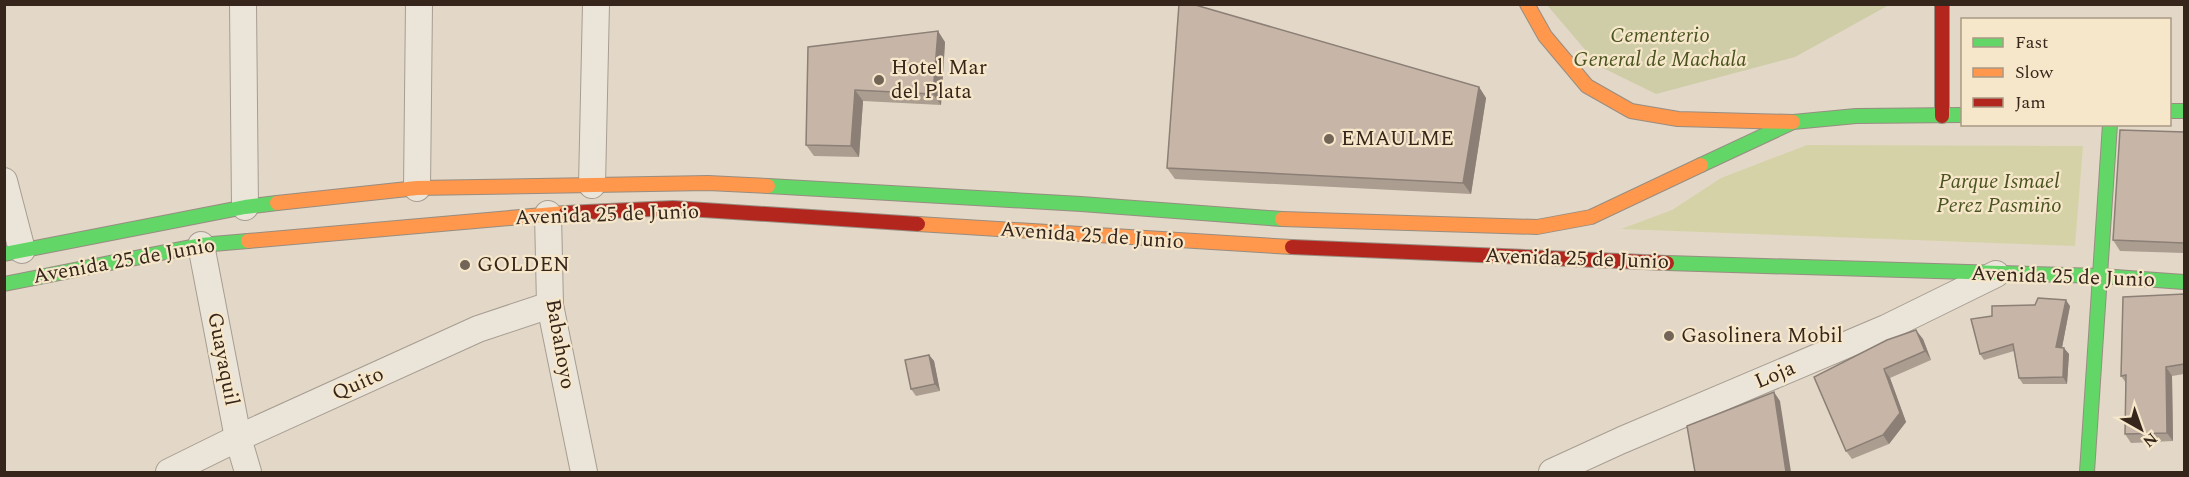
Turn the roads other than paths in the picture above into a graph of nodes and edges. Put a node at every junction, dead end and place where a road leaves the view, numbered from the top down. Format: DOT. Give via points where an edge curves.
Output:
graph roads {
  1 [pos="243,4"];
  2 [pos="419,4"];
  3 [pos="596,4"];
  4 [pos="1527,4"];
  5 [pos="1942,4"];
  6 [pos="1961,115"];
  7 [pos="1942,116"];
  8 [pos="1793,122"];
  9 [pos="2110,126"];
  10 [pos="4,181"];
  11 [pos="592,185"];
  12 [pos="417,188"];
  13 [pos="245,207"];
  14 [pos="548,214"];
  15 [pos="201,245"];
  16 [pos="13,252"];
  17 [pos="1996,274"];
  18 [pos="2101,276"];
  19 [pos="2184,282"];
  20 [pos="4,284"];
  21 [pos="550,305"];
  22 [pos="238,438"];
  23 [pos="169,472"];
  24 [pos="248,472"];
  25 [pos="584,472"];
  26 [pos="1552,472"];
  27 [pos="2087,472"];
  1 -- 13 [label="street"];
  2 -- 12 [label="street"];
  3 -- 11 [label="street"];
  4 -- 8 [label="main road" via="1545,36 1587,86 1631,111 1678,119"];
  5 -- 7 [label="main road"];
  6 -- 7 [label="main road"];
  7 -- 8 [label="main road" via="1876,115"];
  8 -- 11 [label="main road, Avenida 25 de Junio" via="1591,217 1537,227 1304,221 708,183"];
  9 -- 18 [label="main road"];
  10 -- 16 [label="street"];
  11 -- 12 [label="main road, Avenida 25 de Junio"];
  12 -- 13 [label="main road, Avenida 25 de Junio"];
  13 -- 16 [label="main road, Avenida 25 de Junio"];
  14 -- 15 [label="main road, Avenida 25 de Junio"];
  14 -- 17 [label="main road, Avenida 25 de Junio" via="673,208 1231,244"];
  14 -- 21 [label="street, Babahoyo"];
  15 -- 20 [label="main road, Avenida 25 de Junio"];
  15 -- 22 [label="street, Guayaquil"];
  17 -- 18 [label="main road, Avenida 25 de Junio"];
  17 -- 26 [label="street, Loja" via="1886,328"];
  18 -- 19 [label="main road, Avenida 25 de Junio"];
  18 -- 27 [label="main road"];
  21 -- 22 [label="street, Quito" via="478,329"];
  21 -- 25 [label="street, Babahoyo"];
  22 -- 23 [label="street, Quito"];
  22 -- 24 [label="street, Guayaquil"];
}
